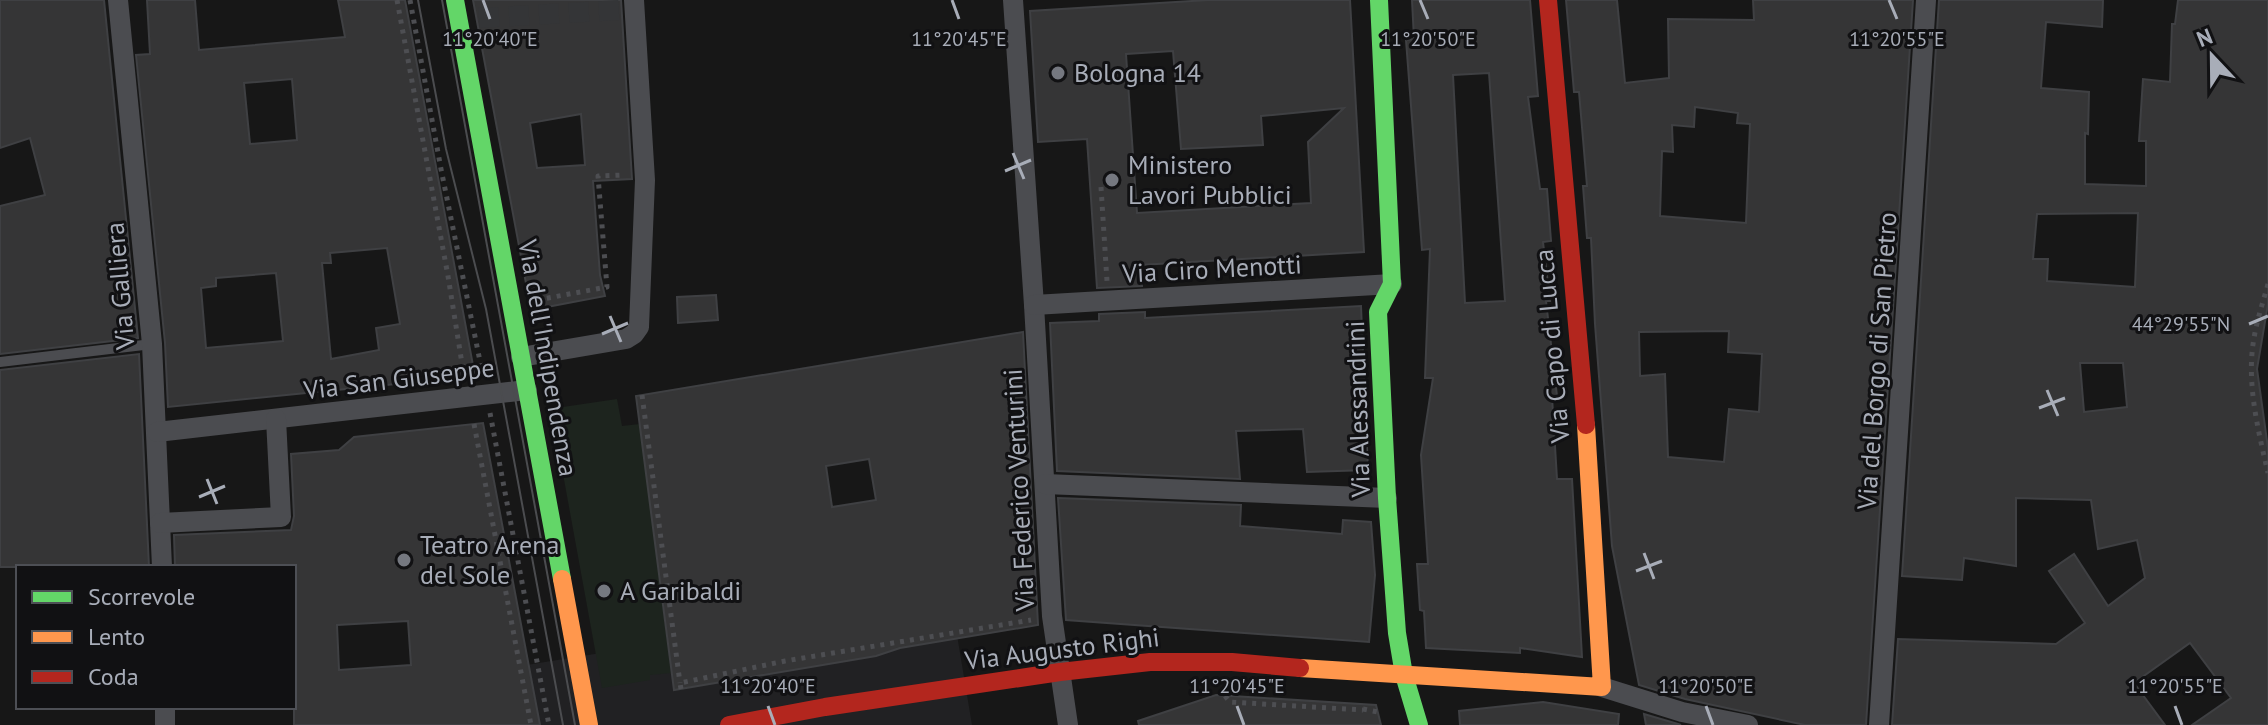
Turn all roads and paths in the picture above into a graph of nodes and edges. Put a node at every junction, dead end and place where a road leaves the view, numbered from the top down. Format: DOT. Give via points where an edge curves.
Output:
graph roads {
  1 [pos="118,0"];
  2 [pos="397,0"];
  3 [pos="410,0"];
  4 [pos="455,0"];
  5 [pos="634,0"];
  6 [pos="1013,0"];
  7 [pos="1379,0"];
  8 [pos="1548,0"];
  9 [pos="1926,0"];
  10 [pos="629,175"];
  11 [pos="1101,187"];
  12 [pos="1107,282"];
  13 [pos="1392,284"];
  14 [pos="2268,284"];
  15 [pos="603,288"];
  16 [pos="1034,305"];
  17 [pos="152,344"];
  18 [pos="521,357"];
  19 [pos="0,362"];
  20 [pos="464,377"];
  21 [pos="527,390"];
  22 [pos="487,395"];
  23 [pos="642,395"];
  24 [pos="276,419"];
  25 [pos="474,424"];
  26 [pos="157,432"];
  27 [pos="2268,473"];
  28 [pos="1045,484"];
  29 [pos="1387,498"];
  30 [pos="160,523"];
  31 [pos="162,565"];
  32 [pos="1038,619"];
  33 [pos="1060,672"];
  34 [pos="1404,675"];
  35 [pos="1602,687"];
  36 [pos="1225,696"];
  37 [pos="1378,712"];
  38 [pos="531,725"];
  39 [pos="549,725"];
  40 [pos="589,725"];
  41 [pos="729,725"];
  42 [pos="1068,725"];
  43 [pos="1419,725"];
  44 [pos="1748,725"];
  45 [pos="1879,725"];
  1 -- 17 [label="street, Via Galliera"];
  2 -- 20 [label="path"];
  3 -- 22 [label="path"];
  4 -- 18 [label="street, Via dell'Indipendenza"];
  5 -- 18 [label="street" via="646,191 639,327 626,339"];
  6 -- 16 [label="street, Via Federico Venturini"];
  7 -- 13 [label="street, Via Alessandrini"];
  8 -- 35 [label="street, Via Capo di Lucca" via="1590,474"];
  9 -- 45 [label="street, Via del Borgo di San Pietro"];
  10 -- 15 [label="path" via="598,176 607,287"];
  11 -- 12 [label="path"];
  13 -- 16 [label="street, Via Ciro Menotti"];
  13 -- 29 [label="street, Via Alessandrini" via="1378,312"];
  14 -- 27 [label="path" via="2251,369"];
  16 -- 28 [label="street, Via Federico Venturini"];
  17 -- 19 [label="lane"];
  17 -- 26 [label="street, Via Galliera"];
  18 -- 21 [label="street, Via dell'Indipendenza"];
  21 -- 22 [label="street, Via San Giuseppe"];
  21 -- 40 [label="street, Via dell'Indipendenza"];
  22 -- 24 [label="street, Via San Giuseppe"];
  22 -- 39 [label="path"];
  23 -- 32 [label="path" via="680,686 785,661"];
  24 -- 26 [label="street, Via San Giuseppe"];
  24 -- 30 [label="street, Via San Giuseppe" via="281,517"];
  25 -- 38 [label="path"];
  26 -- 30 [label="street, Via Galliera"];
  28 -- 29 [label="street"];
  28 -- 33 [label="street, Via Federico Venturini"];
  29 -- 34 [label="street, Via Alessandrini"];
  30 -- 31 [label="street, Via Galliera"];
  33 -- 34 [label="street, Via Augusto Righi" via="1190,661"];
  33 -- 41 [label="street, Via Augusto Righi"];
  33 -- 42 [label="street, Via Federico Venturini"];
  34 -- 35 [label="street, Via Augusto Righi"];
  34 -- 43 [label="street, Via Alessandrini"];
  35 -- 44 [label="street" via="1682,712"];
  36 -- 37 [label="path" via="1230,702"];
}
